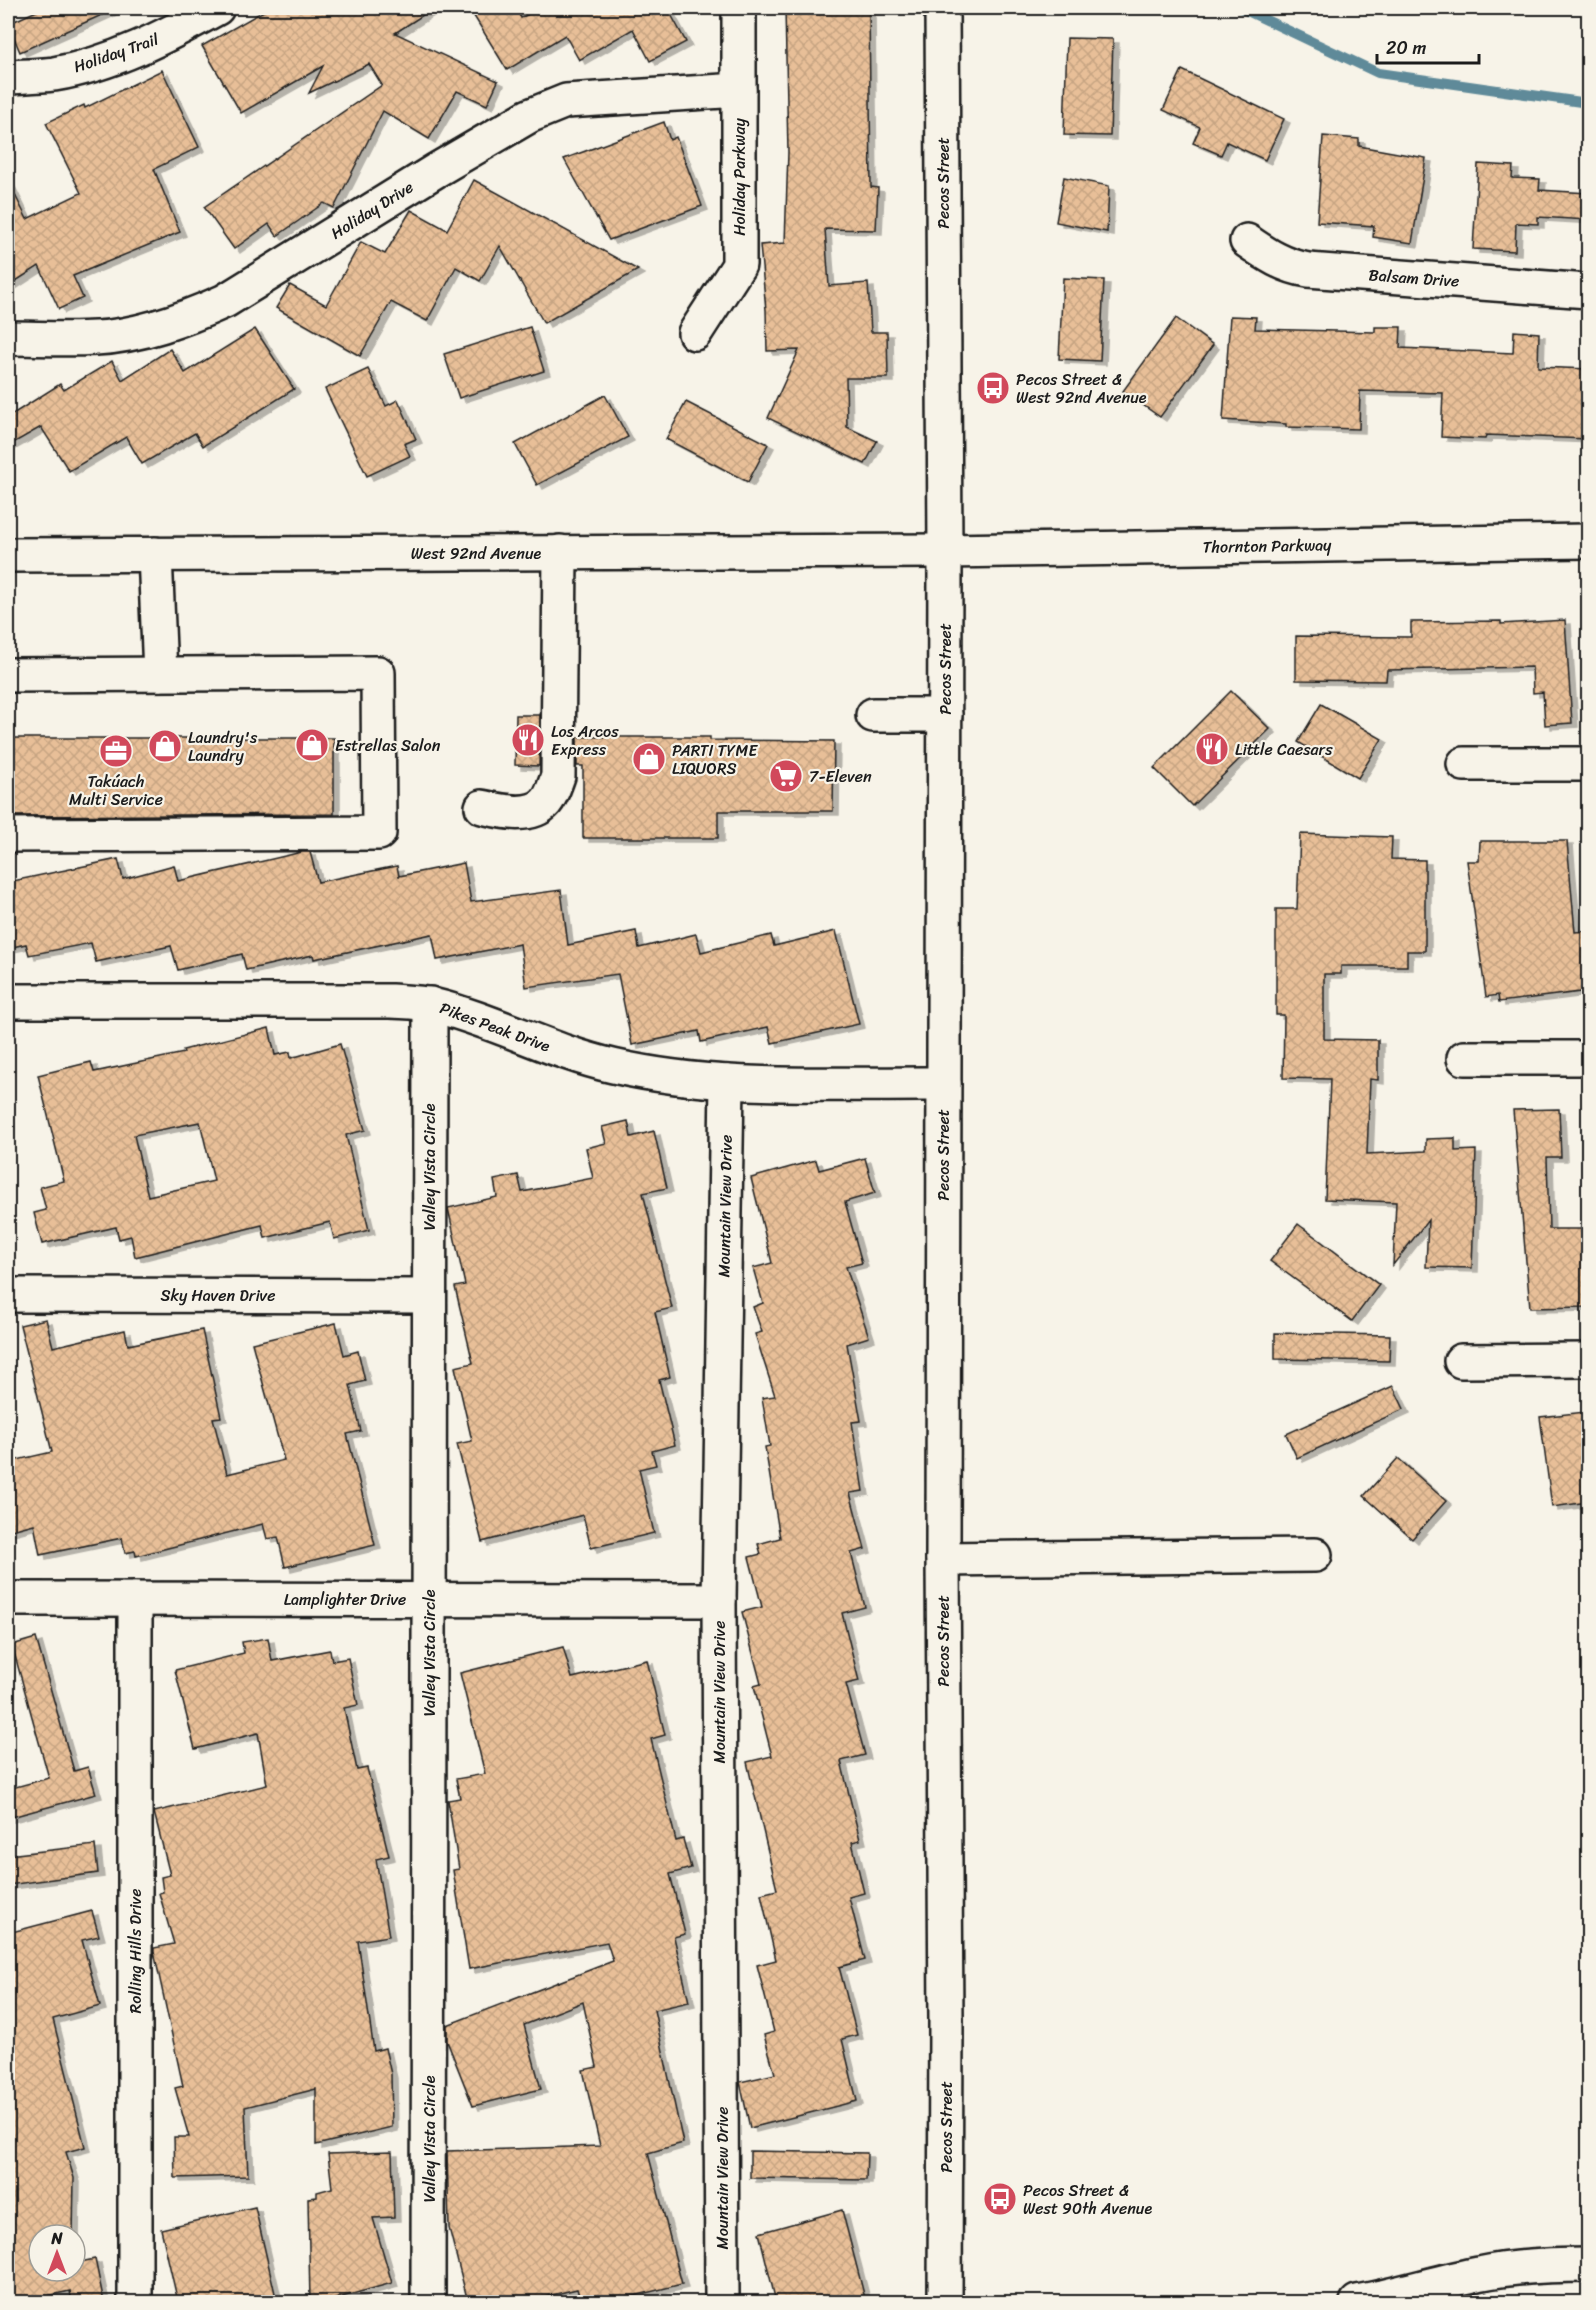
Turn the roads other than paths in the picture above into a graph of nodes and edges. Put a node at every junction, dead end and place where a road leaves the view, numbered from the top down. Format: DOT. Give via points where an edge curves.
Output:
graph roads {
  1 [pos="218,8"];
  2 [pos="739,8"];
  3 [pos="942,8"];
  4 [pos="8,77"];
  5 [pos="739,90"];
  6 [pos="1247,241"];
  7 [pos="1588,291"];
  8 [pos="695,333"];
  9 [pos="8,338"];
  10 [pos="1588,541"];
  11 [pos="945,551"];
  12 [pos="560,552"];
  13 [pos="156,554"];
  14 [pos="8,555"];
  15 [pos="160,674"];
  16 [pos="8,675"];
  17 [pos="873,715"];
  18 [pos="945,715"];
  19 [pos="1464,764"];
  20 [pos="1588,764"];
  21 [pos="482,807"];
  22 [pos="8,835"];
  23 [pos="8,1001"];
  24 [pos="430,1004"];
  25 [pos="1464,1058"];
  26 [pos="1588,1058"];
  27 [pos="727,1082"];
  28 [pos="944,1084"];
  29 [pos="8,1295"];
  30 [pos="429,1296"];
  31 [pos="1588,1360"];
  32 [pos="1461,1361"];
  33 [pos="1315,1556"];
  34 [pos="943,1559"];
  35 [pos="8,1599"];
  36 [pos="135,1599"];
  37 [pos="429,1599"];
  38 [pos="719,1600"];
  39 [pos="1588,2265"];
  40 [pos="135,2302"];
  41 [pos="429,2302"];
  42 [pos="722,2302"];
  43 [pos="945,2302"];
  44 [pos="1357,2302"];
  1 -- 4 [label="street, Holiday Trail" via="134,50 53,74"];
  2 -- 5 [label="street, Holiday Parkway"];
  3 -- 11 [label="street, Pecos Street"];
  5 -- 8 [label="street, Holiday Parkway" via="740,265"];
  5 -- 9 [label="street, Holiday Drive" via="566,101 529,116 225,301 190,317 98,338"];
  6 -- 7 [label="street, Balsam Drive" via="1271,258 1308,270"];
  10 -- 11 [label="street, Thornton Parkway"];
  11 -- 12 [label="street, West 92nd Avenue"];
  11 -- 18 [label="street, Pecos Street"];
  12 -- 13 [label="street, West 92nd Avenue"];
  12 -- 21 [label="street" via="558,776 545,803 530,810 506,813"];
  13 -- 14 [label="street, West 92nd Avenue"];
  13 -- 15 [label="street"];
  15 -- 16 [label="street"];
  15 -- 22 [label="street" via="378,672 379,833"];
  17 -- 18 [label="street"];
  18 -- 28 [label="street, Pecos Street"];
  19 -- 20 [label="street"];
  23 -- 24 [label="street, Pikes Peak Drive"];
  24 -- 27 [label="street, Pikes Peak Drive" via="578,1057 675,1078"];
  24 -- 30 [label="street, Valley Vista Circle"];
  25 -- 26 [label="street"];
  27 -- 28 [label="street, Pikes Peak Drive"];
  27 -- 38 [label="street, Mountain View Drive"];
  28 -- 34 [label="street, Pecos Street"];
  29 -- 30 [label="street, Sky Haven Drive"];
  30 -- 37 [label="street, Valley Vista Circle"];
  31 -- 32 [label="street"];
  33 -- 34 [label="street"];
  34 -- 43 [label="street, Pecos Street"];
  35 -- 36 [label="street, Lamplighter Drive"];
  36 -- 37 [label="street, Lamplighter Drive"];
  36 -- 40 [label="street, Rolling Hills Drive"];
  37 -- 38 [label="street, Lamplighter Drive"];
  37 -- 41 [label="street, Valley Vista Circle"];
  38 -- 42 [label="street, Mountain View Drive"];
  39 -- 44 [label="street" via="1504,2269"];
}
